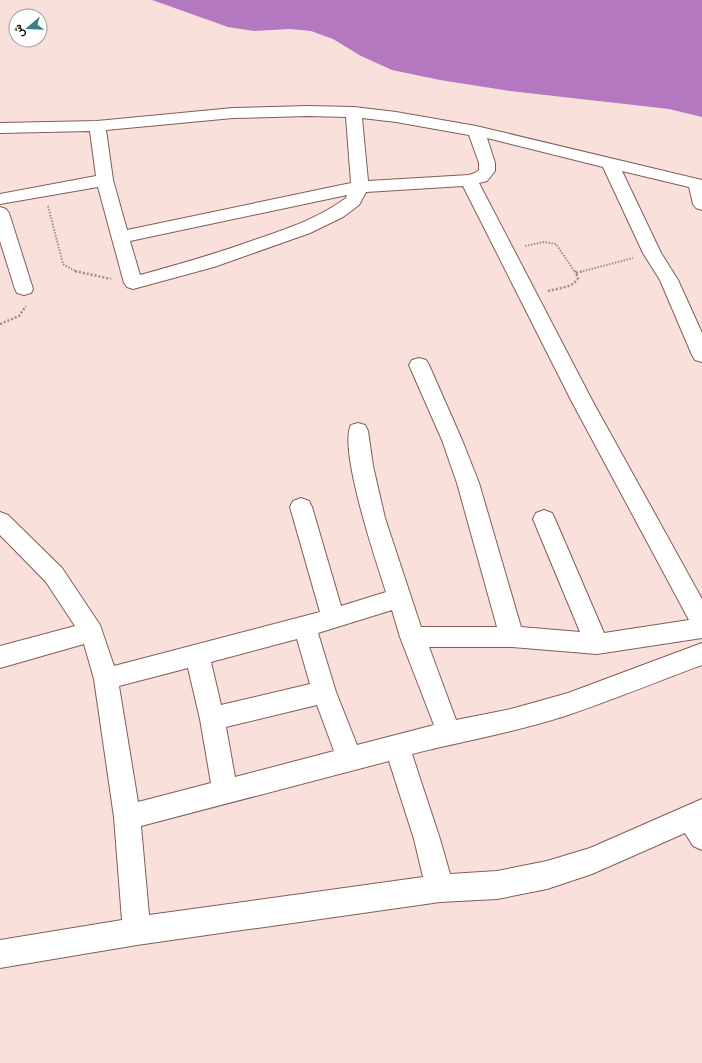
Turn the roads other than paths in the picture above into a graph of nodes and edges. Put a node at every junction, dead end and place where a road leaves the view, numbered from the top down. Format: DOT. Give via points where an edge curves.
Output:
graph roads {
  1 [pos="354,112"];
  2 [pos="97,126"];
  3 [pos="0,128"];
  4 [pos="476,131"];
  5 [pos="610,163"];
  6 [pos="106,180"];
  7 [pos="469,180"];
  8 [pos="700,184"];
  9 [pos="360,187"];
  10 [pos="0,198"];
  11 [pos="702,204"];
  12 [pos="0,213"];
  13 [pos="121,237"];
  14 [pos="24,289"];
  15 [pos="702,355"];
  16 [pos="419,365"];
  17 [pos="358,431"];
  18 [pos="301,507"];
  19 [pos="544,519"];
  20 [pos="0,521"];
  21 [pos="400,598"];
  22 [pos="333,618"];
  23 [pos="702,620"];
  24 [pos="305,627"];
  25 [pos="702,628"];
  26 [pos="92,632"];
  27 [pos="412,637"];
  28 [pos="512,637"];
  29 [pos="597,644"];
  30 [pos="702,654"];
  31 [pos="197,655"];
  32 [pos="0,657"];
  33 [pos="106,679"];
  34 [pos="324,692"];
  35 [pos="212,719"];
  36 [pos="449,733"];
  37 [pos="397,747"];
  38 [pos="349,758"];
  39 [pos="225,792"];
  40 [pos="127,817"];
  41 [pos="698,822"];
  42 [pos="440,888"];
  43 [pos="137,931"];
  44 [pos="0,954"];
  1 -- 2 [label="street" via="233,113"];
  1 -- 4 [label="street"];
  1 -- 9 [label="street"];
  2 -- 3 [label="street"];
  2 -- 6 [label="street"];
  4 -- 5 [label="street"];
  4 -- 7 [label="street" via="488,163 488,171 481,177"];
  5 -- 8 [label="street"];
  5 -- 15 [label="street" via="652,253 669,280"];
  6 -- 10 [label="street"];
  6 -- 13 [label="street"];
  7 -- 9 [label="street"];
  7 -- 23 [label="street" via="503,250 638,505"];
  8 -- 11 [label="street"];
  9 -- 13 [label="street"];
  9 -- 13 [label="street" via="353,201 338,212 304,229 208,263 133,283"];
  12 -- 14 [label="street"];
  16 -- 28 [label="street" via="468,483"];
  17 -- 21 [label="street" via="364,481 375,524"];
  18 -- 22 [label="street"];
  19 -- 29 [label="street"];
  20 -- 26 [label="street" via="54,575"];
  21 -- 22 [label="street"];
  21 -- 27 [label="street"];
  22 -- 24 [label="street"];
  24 -- 31 [label="street"];
  24 -- 34 [label="street"];
  25 -- 29 [label="street"];
  26 -- 32 [label="street"];
  26 -- 33 [label="street"];
  27 -- 28 [label="street"];
  27 -- 36 [label="street"];
  28 -- 29 [label="street"];
  30 -- 36 [label="street" via="568,704 511,720"];
  31 -- 33 [label="street"];
  31 -- 35 [label="street"];
  33 -- 40 [label="street"];
  34 -- 35 [label="street"];
  34 -- 38 [label="street"];
  35 -- 39 [label="street"];
  36 -- 37 [label="street"];
  37 -- 38 [label="street"];
  37 -- 42 [label="street"];
  38 -- 39 [label="street"];
  39 -- 40 [label="street"];
  40 -- 43 [label="street"];
  41 -- 42 [label="street" via="592,862 547,875 497,885"];
  42 -- 43 [label="street"];
  43 -- 44 [label="street"];
}
